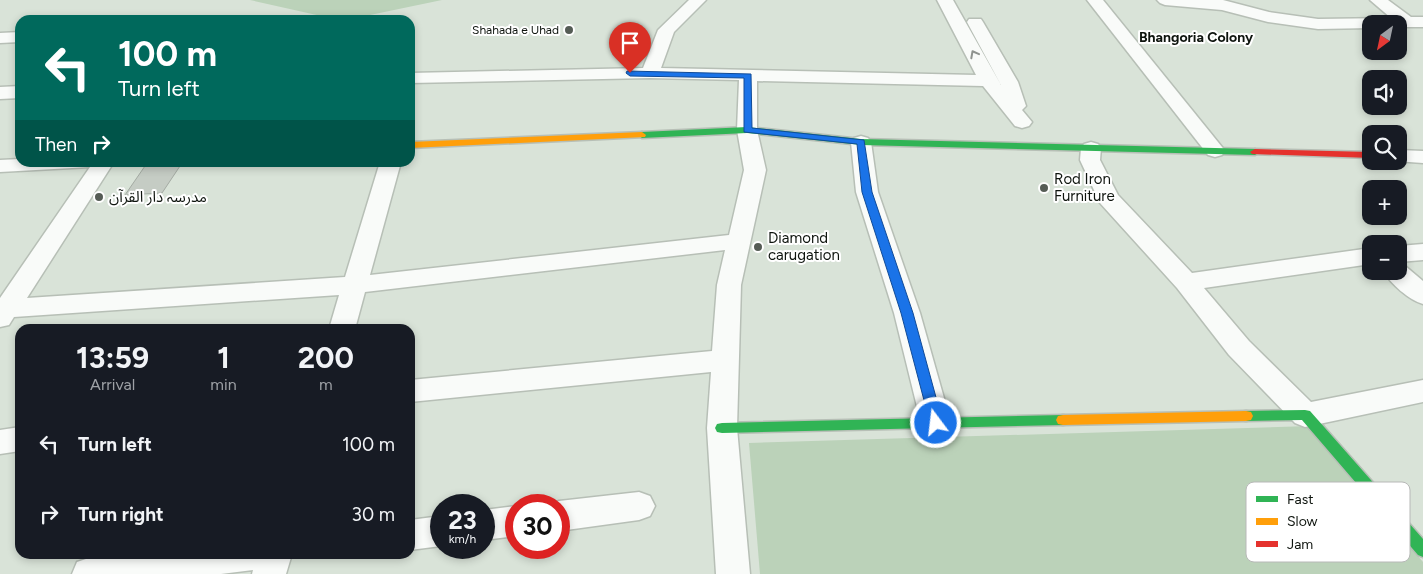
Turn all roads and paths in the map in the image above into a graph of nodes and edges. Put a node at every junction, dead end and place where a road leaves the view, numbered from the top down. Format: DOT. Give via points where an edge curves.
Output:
graph roads {
  1 [pos="698,0"];
  2 [pos="945,0"];
  3 [pos="963,0"];
  4 [pos="1095,0"];
  5 [pos="1165,0"];
  6 [pos="1378,0"];
  7 [pos="1398,15"];
  8 [pos="1408,22"];
  9 [pos="1423,22"];
  10 [pos="1362,23"];
  11 [pos="15,37"];
  12 [pos="0,38"];
  13 [pos="650,73"];
  14 [pos="748,75"];
  15 [pos="415,80"];
  16 [pos="988,81"];
  17 [pos="0,92"];
  18 [pos="15,92"];
  19 [pos="747,130"];
  20 [pos="861,142"];
  21 [pos="415,145"];
  22 [pos="1091,148"];
  23 [pos="1214,151"];
  24 [pos="1362,155"];
  25 [pos="1407,156"];
  26 [pos="1423,157"];
  27 [pos="15,165"];
  28 [pos="0,166"];
  29 [pos="101,167"];
  30 [pos="390,167"];
  31 [pos="738,241"];
  32 [pos="1423,252"];
  33 [pos="1407,253"];
  34 [pos="1362,257"];
  35 [pos="1406,280"];
  36 [pos="1186,282"];
  37 [pos="355,285"];
  38 [pos="1423,295"];
  39 [pos="4,313"];
  40 [pos="343,324"];
  41 [pos="725,360"];
  42 [pos="415,391"];
  43 [pos="1423,392"];
  44 [pos="1305,415"];
  45 [pos="936,423"];
  46 [pos="722,428"];
  47 [pos="15,440"];
  48 [pos="0,442"];
  49 [pos="1364,482"];
  50 [pos="639,506"];
  51 [pos="570,515"];
  52 [pos="430,532"];
  53 [pos="415,534"];
  54 [pos="1410,535"];
  55 [pos="1423,550"];
  56 [pos="214,559"];
  57 [pos="274,559"];
  58 [pos="89,574"];
  59 [pos="269,574"];
  60 [pos="733,574"];
  1 -- 13 [label="street" via="666,30"];
  16 -- 2 [label="street, one-way"];
  3 -- 16 [label="street" via="1009,82 1022,122"];
  4 -- 23 [label="street"];
  5 -- 10 [label="street" via="1223,5 1268,17 1318,24"];
  6 -- 7 [label="street"];
  8 -- 9 [label="street"];
  11 -- 12 [label="street"];
  13 -- 14 [label="street"];
  13 -- 15 [label="street"];
  14 -- 16 [label="street"];
  14 -- 19 [label="street"];
  17 -- 18 [label="street"];
  19 -- 20 [label="street"];
  19 -- 21 [label="street"];
  19 -- 31 [label="street" via="754,170"];
  20 -- 22 [label="street"];
  20 -- 45 [label="street" via="867,192 907,313"];
  22 -- 23 [label="street"];
  22 -- 36 [label="street" via="1090,160 1108,198"];
  23 -- 24 [label="street"];
  25 -- 26 [label="street"];
  27 -- 28 [label="street"];
  29 -- 39 [label="street"];
  30 -- 37 [label="street"];
  31 -- 37 [label="street"];
  31 -- 41 [label="street" via="729,285"];
  32 -- 33 [label="street"];
  34 -- 36 [label="street"];
  35 -- 38 [label="street"];
  36 -- 44 [label="street" via="1239,348"];
  37 -- 39 [label="street"];
  37 -- 40 [label="street"];
  41 -- 42 [label="street"];
  41 -- 46 [label="street"];
  43 -- 44 [label="street"];
  44 -- 45 [label="street"];
  44 -- 49 [label="street"];
  45 -- 46 [label="street"];
  46 -- 60 [label="street"];
  47 -- 48 [label="street"];
  50 -- 51 [label="street"];
  52 -- 53 [label="street"];
  54 -- 55 [label="street"];
  56 -- 58 [label="street"];
  57 -- 59 [label="street"];
}
